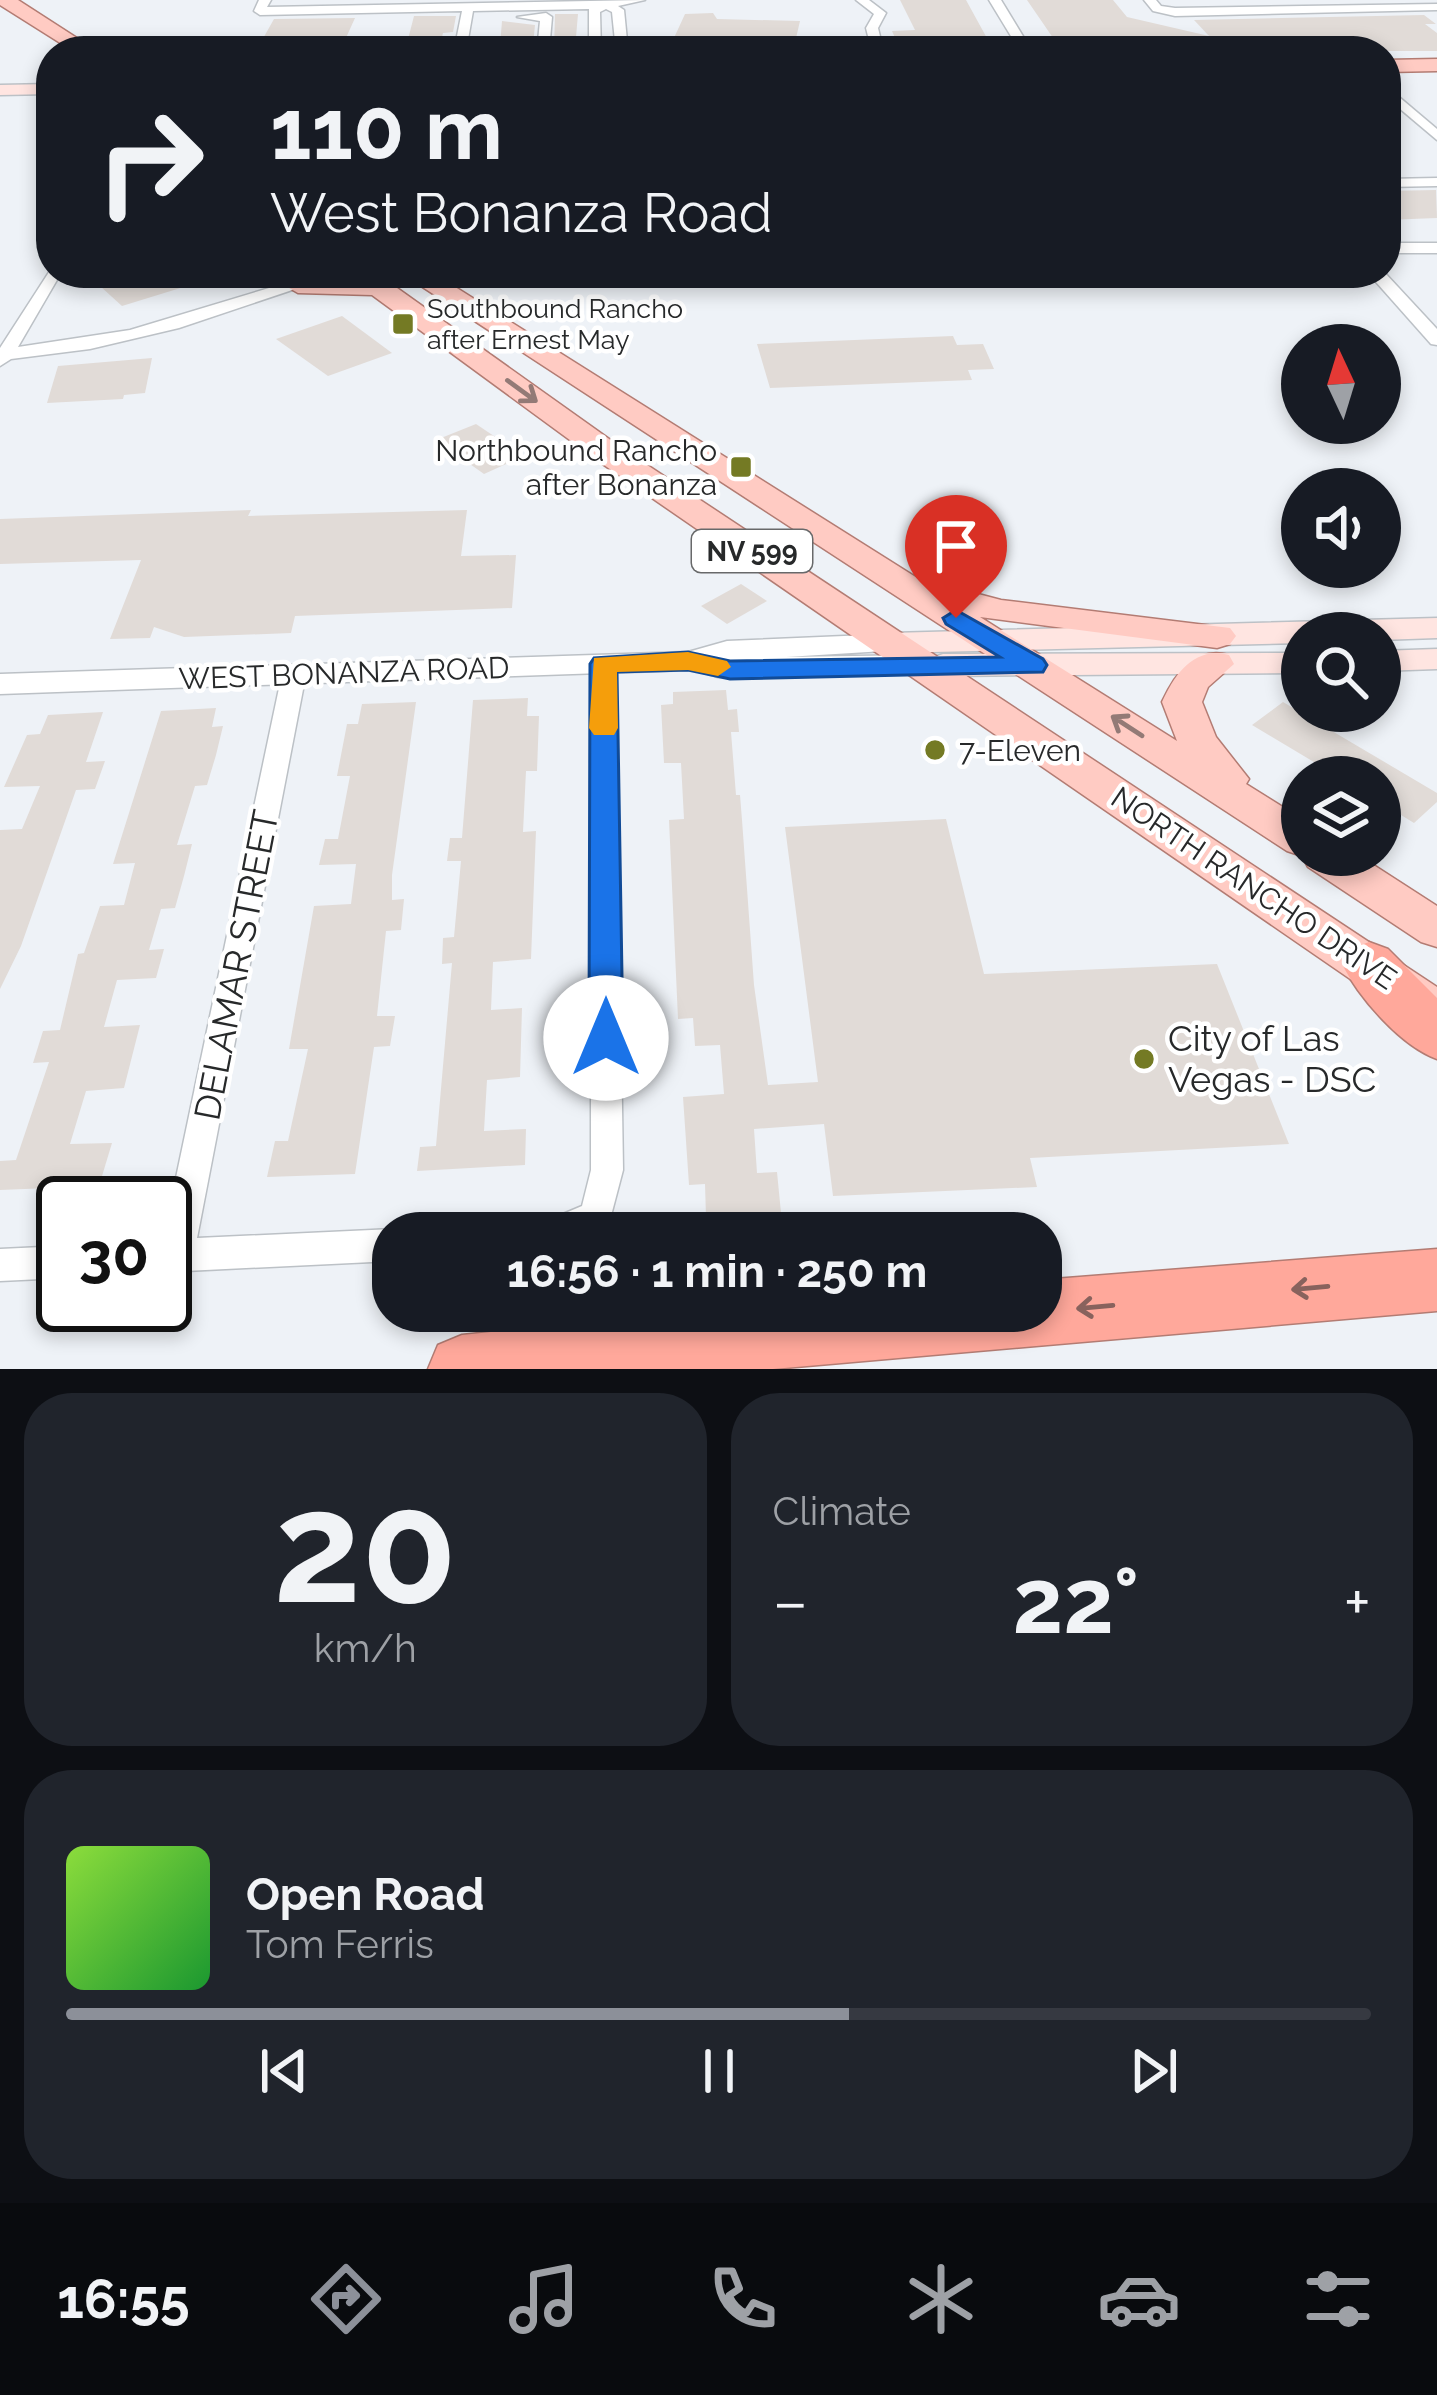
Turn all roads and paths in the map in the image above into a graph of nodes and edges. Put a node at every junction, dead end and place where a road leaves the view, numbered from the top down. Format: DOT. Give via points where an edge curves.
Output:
graph roads {
  1 [pos="5,0"];
  2 [pos="862,0"];
  3 [pos="995,0"];
  4 [pos="1150,0"];
  5 [pos="631,1"];
  6 [pos="504,4"];
  7 [pos="606,5"];
  8 [pos="1317,5"];
  9 [pos="262,6"];
  10 [pos="1437,8"];
  11 [pos="467,13"];
  12 [pos="0,22"];
  13 [pos="63,36"];
  14 [pos="463,36"];
  15 [pos="544,36"];
  16 [pos="595,36"];
  17 [pos="621,36"];
  18 [pos="874,36"];
  19 [pos="1017,36"];
  20 [pos="36,45"];
  21 [pos="1437,65"];
  22 [pos="1401,66"];
  23 [pos="36,89"];
  24 [pos="0,90"];
  25 [pos="1401,104"];
  26 [pos="1437,136"];
  27 [pos="1437,182"];
  28 [pos="1401,183"];
  29 [pos="1401,248"];
  30 [pos="1437,248"];
  31 [pos="44,288"];
  32 [pos="273,288"];
  33 [pos="379,288"];
  34 [pos="437,288"];
  35 [pos="1393,288"];
  36 [pos="1427,319"];
  37 [pos="1437,340"];
  38 [pos="3,358"];
  39 [pos="896,582"];
  40 [pos="1437,628"];
  41 [pos="1401,629"];
  42 [pos="1281,638"];
  43 [pos="995,642"];
  44 [pos="1216,650"];
  45 [pos="907,654"];
  46 [pos="1437,659"];
  47 [pos="1281,660"];
  48 [pos="1401,660"];
  49 [pos="603,664"];
  50 [pos="1033,665"];
  51 [pos="294,674"];
  52 [pos="0,684"];
  53 [pos="1261,813"];
  54 [pos="1281,826"];
  55 [pos="1356,876"];
  56 [pos="1437,929"];
  57 [pos="1369,964"];
  58 [pos="1437,1013"];
  59 [pos="1437,1035"];
  60 [pos="188,1176"];
  61 [pos="597,1212"];
  62 [pos="372,1246"];
  63 [pos="192,1254"];
  64 [pos="36,1263"];
  65 [pos="0,1265"];
  66 [pos="1427,1276"];
  67 [pos="462,1369"];
  1 -- 13 [label="main road"];
  2 -- 18 [label="street" via="880,13"];
  3 -- 19 [label="street"];
  4 -- 8 [label="street" via="1164,11"];
  5 -- 7 [label="street"];
  6 -- 7 [label="street"];
  6 -- 11 [label="street"];
  7 -- 16 [label="street" via="594,10"];
  7 -- 17 [label="street" via="618,10"];
  8 -- 10 [label="street"];
  9 -- 11 [label="street"];
  11 -- 14 [label="street"];
  11 -- 15 [label="street" via="546,17"];
  12 -- 20 [label="main road"];
  21 -- 22 [label="main road"];
  23 -- 24 [label="main road"];
  25 -- 26 [label="street"];
  27 -- 28 [label="street"];
  29 -- 30 [label="street"];
  31 -- 38 [label="street"];
  32 -- 38 [label="street" via="92,344"];
  33 -- 45 [label="main road, NORTH RANCHO DRIVE / NV 599, one-way"];
  34 -- 39 [label="main road, NV 599"];
  35 -- 36 [label="street"];
  36 -- 37 [label="street"];
  39 -- 43 [label="main road, NV 599"];
  39 -- 44 [label="main road" via="1000,611"];
  40 -- 41 [label="main road, WEST BONANZA ROAD"];
  42 -- 44 [label="main road, WEST BONANZA ROAD"];
  43 -- 44 [label="main road, WEST BONANZA ROAD"];
  43 -- 45 [label="main road, WEST BONANZA ROAD"];
  43 -- 50 [label="main road, NV 599"];
  44 -- 47 [label="main road, WEST BONANZA ROAD"];
  44 -- 50 [label="main road, WEST BONANZA ROAD"];
  44 -- 53 [label="main road" via="1192,680 1184,714 1205,754"];
  45 -- 49 [label="street, WEST BONANZA ROAD" via="730,670 688,661"];
  45 -- 50 [label="main road, WEST BONANZA ROAD"];
  45 -- 57 [label="main road, NORTH RANCHO DRIVE / NV 599"];
  46 -- 48 [label="main road"];
  49 -- 51 [label="street, WEST BONANZA ROAD"];
  49 -- 61 [label="street" via="607,1170"];
  53 -- 50 [label="main road, NV 599, one-way"];
  51 -- 52 [label="street, WEST BONANZA ROAD"];
  51 -- 60 [label="street, DELAMAR STREET"];
  53 -- 54 [label="main road, NV 599"];
  55 -- 56 [label="main road"];
  57 -- 58 [label="main road, NORTH RANCHO DRIVE / NV 599"];
  57 -- 59 [label="highway"];
  62 -- 63 [label="street"];
  64 -- 65 [label="street"];
  66 -- 67 [label="highway, one-way"];
}
